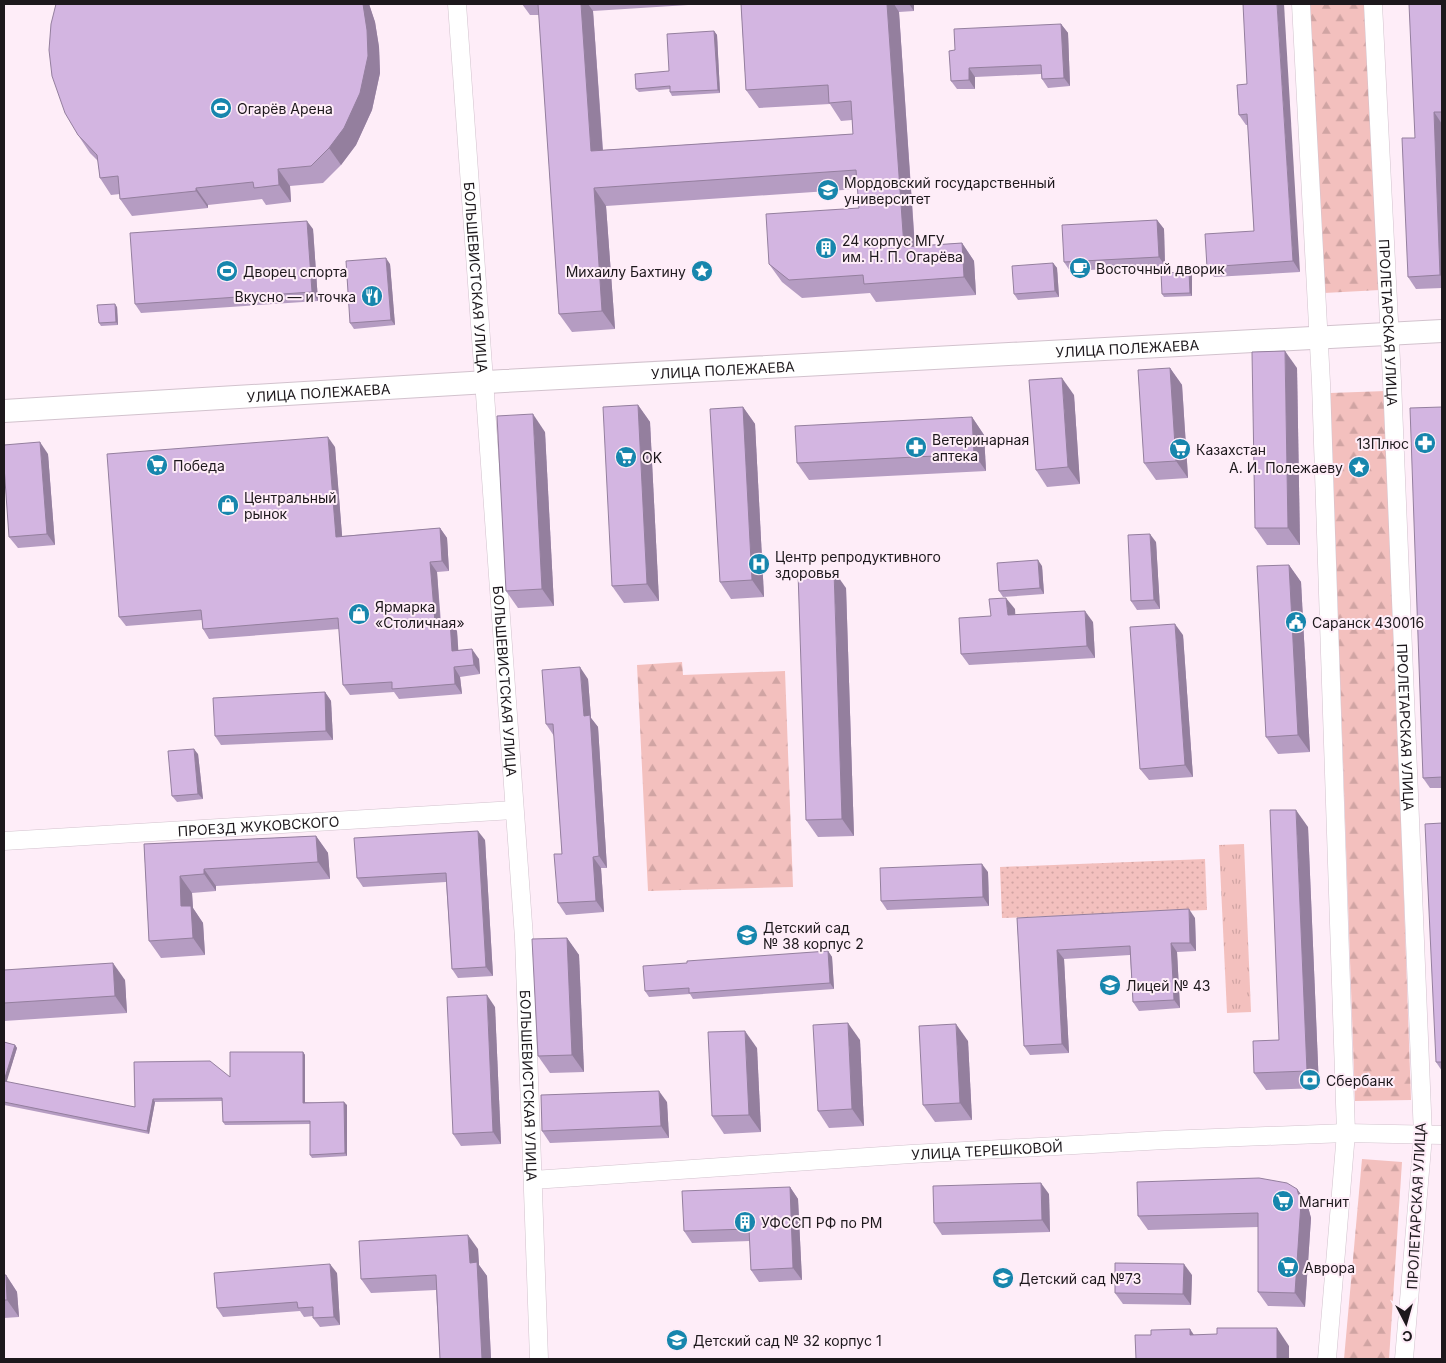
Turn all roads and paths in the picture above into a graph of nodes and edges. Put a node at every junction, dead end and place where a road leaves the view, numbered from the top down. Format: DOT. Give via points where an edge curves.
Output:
graph roads {
  1 [pos="457,4"];
  2 [pos="1301,4"];
  3 [pos="1373,4"];
  4 [pos="1442,331"];
  5 [pos="1389,334"];
  6 [pos="1317,338"];
  7 [pos="483,382"];
  8 [pos="4,411"];
  9 [pos="513,810"];
  10 [pos="4,841"];
  11 [pos="1346,1133"];
  12 [pos="1442,1135"];
  13 [pos="1423,1136"];
  14 [pos="533,1180"];
  15 [pos="539,1359"];
  16 [pos="1327,1359"];
  17 [pos="1404,1359"];
  1 -- 7 [label="street, БОЛЬШЕВИСТСКАЯ УЛИЦА"];
  2 -- 6 [label="street"];
  3 -- 5 [label="street, ПРОЛЕТАРСКАЯ УЛИЦА"];
  4 -- 5 [label="main road, УЛИЦА ПОЛЕЖАЕВА"];
  5 -- 6 [label="main road, УЛИЦА ПОЛЕЖАЕВА"];
  5 -- 13 [label="street, ПРОЛЕТАРСКАЯ УЛИЦА"];
  6 -- 7 [label="main road, УЛИЦА ПОЛЕЖАЕВА"];
  6 -- 11 [label="street"];
  7 -- 8 [label="main road, УЛИЦА ПОЛЕЖАЕВА"];
  7 -- 9 [label="street, БОЛЬШЕВИСТСКАЯ УЛИЦА"];
  9 -- 10 [label="street, ПРОЕЗД ЖУКОВСКОГО"];
  9 -- 14 [label="street, БОЛЬШЕВИСТСКАЯ УЛИЦА" via="524,938"];
  11 -- 13 [label="street, УЛИЦА ТЕРЕШКОВОЙ"];
  11 -- 14 [label="street, УЛИЦА ТЕРЕШКОВОЙ" via="911,1154"];
  11 -- 16 [label="street"];
  12 -- 13 [label="street, УЛИЦА ТЕРЕШКОВОЙ"];
  13 -- 17 [label="street, ПРОЛЕТАРСКАЯ УЛИЦА"];
  14 -- 15 [label="street, БОЛЬШЕВИСТСКАЯ УЛИЦА"];
}
